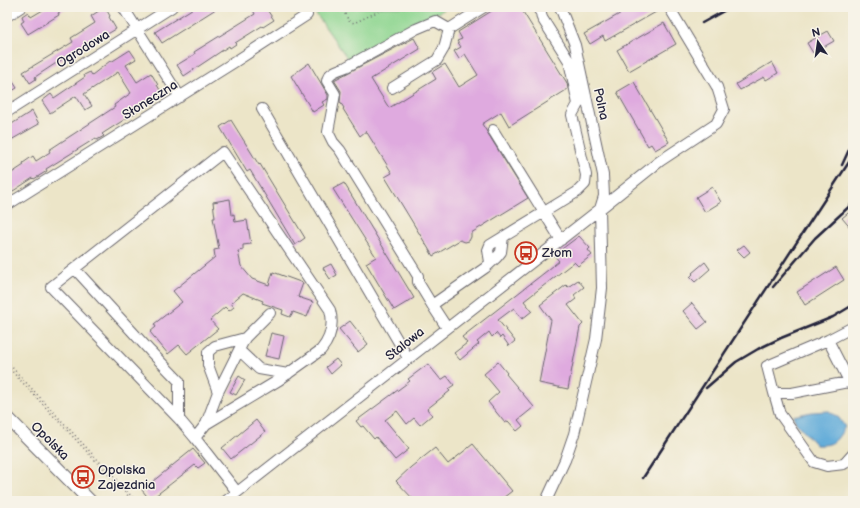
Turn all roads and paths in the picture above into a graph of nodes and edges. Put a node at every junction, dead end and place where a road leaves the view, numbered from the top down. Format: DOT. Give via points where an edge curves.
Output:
graph roads {
  1 [pos="21,7"];
  2 [pos="123,7"];
  3 [pos="172,7"];
  4 [pos="341,7"];
  5 [pos="388,7"];
  6 [pos="484,7"];
  7 [pos="537,7"];
  8 [pos="560,7"];
  9 [pos="669,7"];
  10 [pos="7,16"];
  11 [pos="307,16"];
  12 [pos="449,29"];
  13 [pos="137,30"];
  14 [pos="392,88"];
  15 [pos="180,97"];
  16 [pos="262,109"];
  17 [pos="7,112"];
  18 [pos="493,130"];
  19 [pos="7,205"];
  20 [pos="600,209"];
  21 [pos="544,211"];
  22 [pos="561,240"];
  23 [pos="75,268"];
  24 [pos="432,305"];
  25 [pos="270,313"];
  26 [pos="853,327"];
  27 [pos="447,328"];
  28 [pos="245,338"];
  29 [pos="828,340"];
  30 [pos="239,350"];
  31 [pos="408,358"];
  32 [pos="7,362"];
  33 [pos="7,366"];
  34 [pos="288,374"];
  35 [pos="851,382"];
  36 [pos="218,392"];
  37 [pos="774,393"];
  38 [pos="7,417"];
  39 [pos="179,419"];
  40 [pos="206,424"];
  41 [pos="195,438"];
  42 [pos="853,454"];
  43 [pos="237,492"];
  44 [pos="90,501"];
  45 [pos="133,501"];
  46 [pos="136,501"];
  47 [pos="226,501"];
  48 [pos="546,501"];
  1 -- 10 [label="street"];
  2 -- 13 [label="street"];
  3 -- 13 [label="street, Ogrodowa"];
  4 -- 5 [label="path" via="354,23"];
  6 -- 12 [label="street"];
  7 -- 21 [label="street" via="569,61 577,101 572,116 586,175 585,184 577,192"];
  8 -- 20 [label="street, Polna" via="575,45 603,176 604,196"];
  9 -- 20 [label="street, Stalowa" via="717,87 724,109 716,124 660,161"];
  11 -- 15 [label="street, Słoneczna"];
  12 -- 14 [label="street" via="444,48 437,60"];
  12 -- 24 [label="street" via="435,21 416,29 336,70 328,76 327,81 335,94 328,132 418,276 418,282"];
  13 -- 15 [label="street"];
  13 -- 17 [label="street, Ogrodowa"];
  15 -- 19 [label="street, Słoneczna"];
  16 -- 31 [label="street"];
  18 -- 21 [label="street"];
  20 -- 22 [label="street, Stalowa"];
  20 -- 48 [label="street, Polna" via="602,288 596,339 574,434"];
  21 -- 22 [label="street"];
  21 -- 24 [label="street" via="502,238 501,252 497,257"];
  22 -- 27 [label="street, Stalowa"];
  23 -- 34 [label="street" via="223,152 330,310 332,327 326,344"];
  23 -- 39 [label="street" via="179,381"];
  23 -- 39 [label="street" via="51,287"];
  24 -- 27 [label="street"];
  25 -- 28 [label="street"];
  26 -- 29 [label="street"];
  27 -- 31 [label="street, Stalowa"];
  28 -- 30 [label="street"];
  28 -- 36 [label="street" via="215,346 208,352 208,365"];
  29 -- 35 [label="street"];
  29 -- 37 [label="street" via="767,366"];
  30 -- 34 [label="street" via="259,369"];
  30 -- 36 [label="street"];
  31 -- 43 [label="street, Stalowa"];
  32 -- 46 [label="path"];
  33 -- 45 [label="path"];
  34 -- 40 [label="street"];
  35 -- 37 [label="street" via="792,393"];
  36 -- 40 [label="street"];
  37 -- 42 [label="street" via="780,414 814,462 827,466 844,464"];
  38 -- 44 [label="main road, Opolska"];
  39 -- 41 [label="street"];
  40 -- 41 [label="street"];
  41 -- 43 [label="street"];
  43 -- 47 [label="street, Stalowa"];
}
